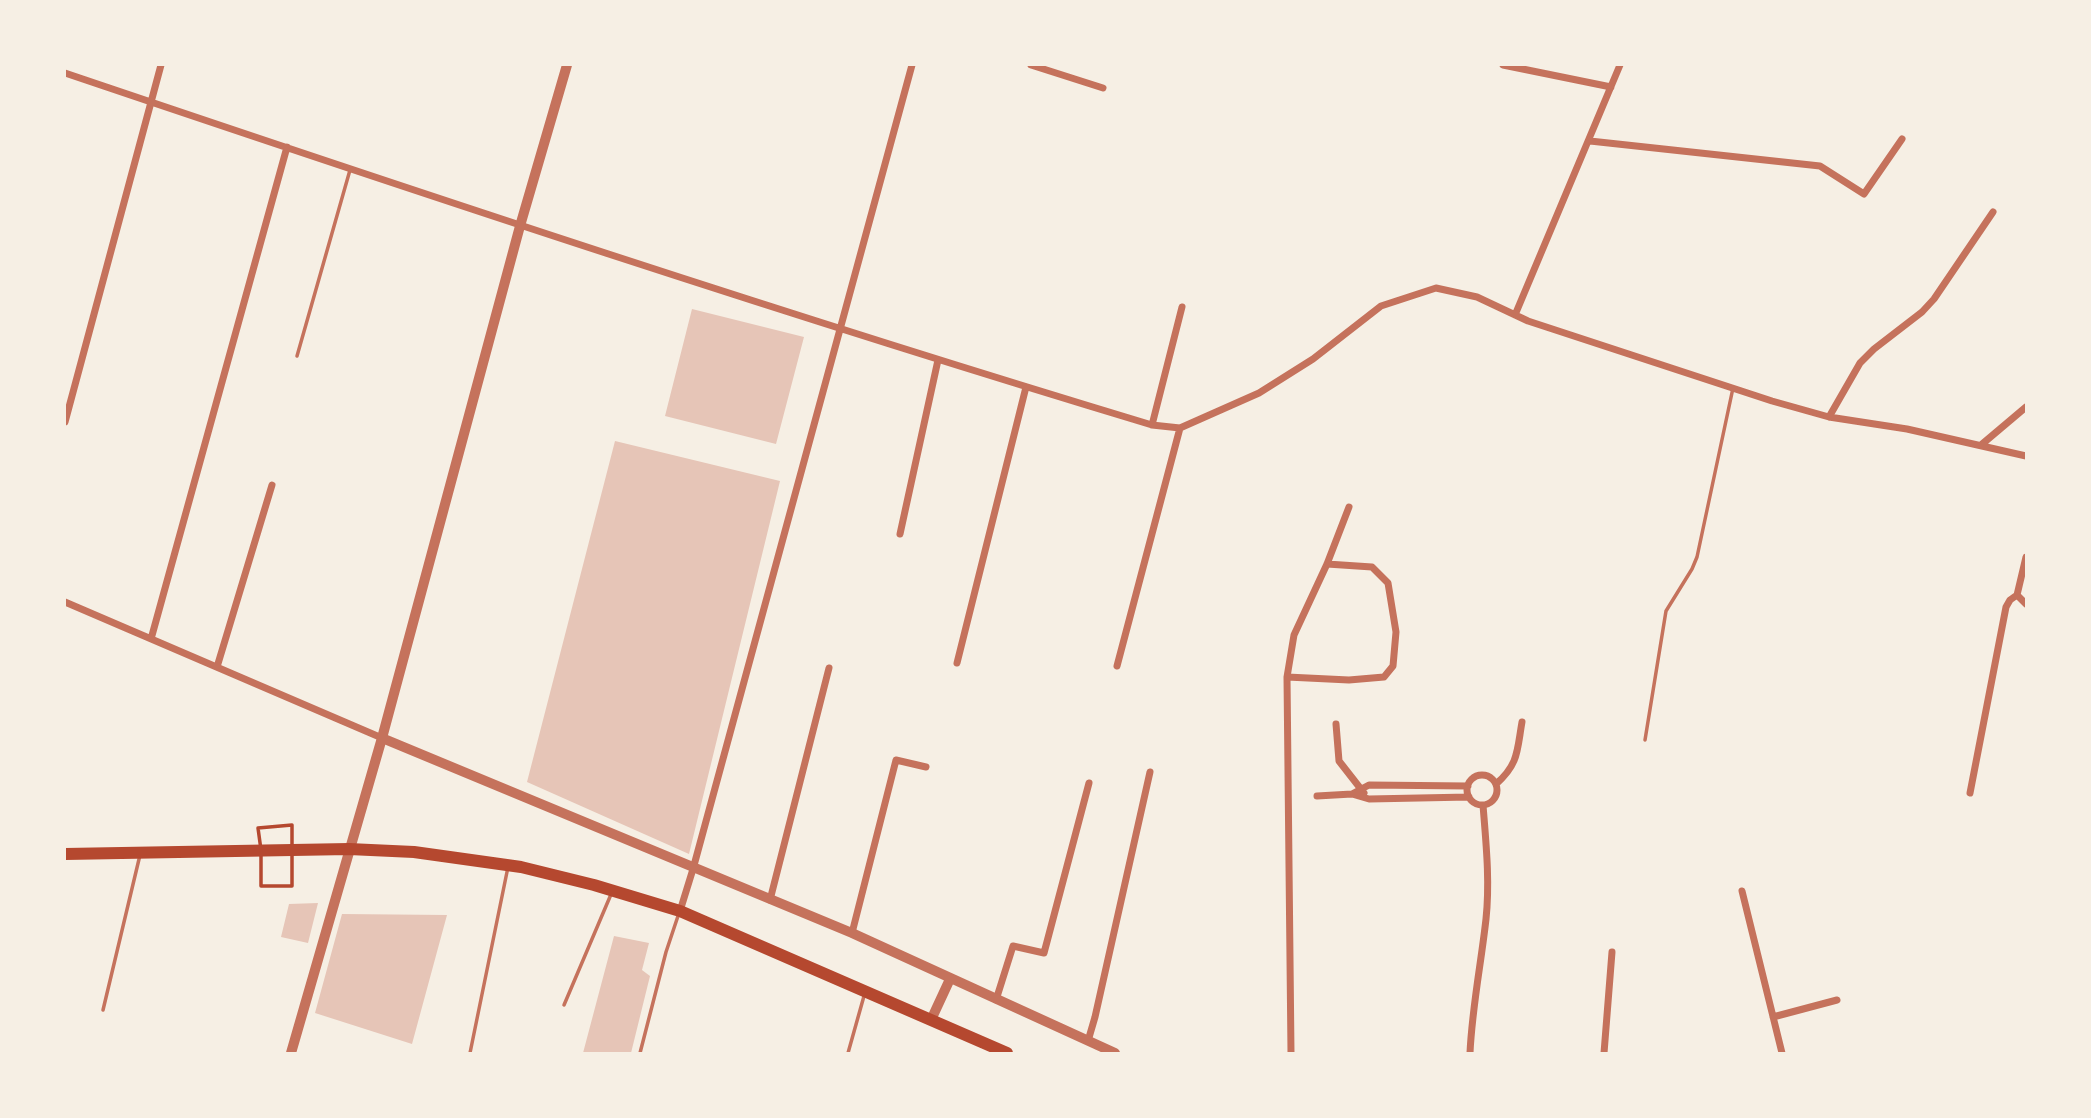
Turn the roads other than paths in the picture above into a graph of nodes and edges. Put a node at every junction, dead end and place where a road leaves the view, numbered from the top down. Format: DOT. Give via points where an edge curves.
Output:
graph roads {
  1 [pos="161,65"];
  2 [pos="567,65"];
  3 [pos="912,65"];
  4 [pos="1031,65"];
  5 [pos="1503,65"];
  6 [pos="1620,65"];
  7 [pos="65,73"];
  8 [pos="1611,87"];
  9 [pos="1103,88"];
  10 [pos="150,102"];
  11 [pos="1902,139"];
  12 [pos="1590,141"];
  13 [pos="287,147"];
  14 [pos="351,169"];
  15 [pos="1993,212"];
  16 [pos="520,226"];
  17 [pos="1182,307"];
  18 [pos="1515,315"];
  19 [pos="839,329"];
  20 [pos="297,356"];
  21 [pos="938,360"];
  22 [pos="1026,387"];
  23 [pos="1733,388"];
  24 [pos="2026,407"];
  25 [pos="1829,417"];
  26 [pos="65,422"];
  27 [pos="1152,425"];
  28 [pos="1180,428"];
  29 [pos="1981,445"];
  30 [pos="2026,456"];
  31 [pos="272,485"];
  32 [pos="1349,508"];
  33 [pos="900,534"];
  34 [pos="2026,557"];
  35 [pos="1327,564"];
  36 [pos="2017,595"];
  37 [pos="65,601"];
  38 [pos="2026,604"];
  39 [pos="151,639"];
  40 [pos="957,663"];
  41 [pos="1117,666"];
  42 [pos="217,667"];
  43 [pos="829,668"];
  44 [pos="1286,677"];
  45 [pos="1521,722"];
  46 [pos="1336,724"];
  47 [pos="382,738"];
  48 [pos="1646,740"];
  49 [pos="926,767"];
  50 [pos="1150,772"];
  51 [pos="1089,783"];
  52 [pos="1496,784"];
  53 [pos="1468,786"];
  54 [pos="1362,789"];
  55 [pos="1970,793"];
  56 [pos="1352,794"];
  57 [pos="1317,796"];
  58 [pos="1469,797"];
  59 [pos="1368,799"];
  60 [pos="1483,805"];
  61 [pos="348,849"];
  62 [pos="140,853"];
  63 [pos="65,854"];
  64 [pos="508,864"];
  65 [pos="694,869"];
  66 [pos="612,890"];
  67 [pos="1742,891"];
  68 [pos="770,900"];
  69 [pos="680,911"];
  70 [pos="852,933"];
  71 [pos="1612,952"];
  72 [pos="950,979"];
  73 [pos="865,990"];
  74 [pos="996,1000"];
  75 [pos="1837,1000"];
  76 [pos="564,1005"];
  77 [pos="103,1010"];
  78 [pos="1773,1017"];
  79 [pos="931,1020"];
  80 [pos="1088,1041"];
  81 [pos="291,1053"];
  82 [pos="470,1053"];
  83 [pos="640,1053"];
  84 [pos="848,1053"];
  85 [pos="1007,1053"];
  86 [pos="1115,1053"];
  87 [pos="1291,1053"];
  88 [pos="1470,1053"];
  89 [pos="1604,1053"];
  90 [pos="1782,1053"];
  1 -- 10 [label="street"];
  2 -- 16 [label="street"];
  3 -- 19 [label="street"];
  4 -- 9 [label="street"];
  5 -- 8 [label="street"];
  6 -- 8 [label="street"];
  7 -- 10 [label="street"];
  8 -- 12 [label="street"];
  10 -- 13 [label="street"];
  10 -- 26 [label="street"];
  11 -- 12 [label="street" via="1864,194 1820,166"];
  12 -- 18 [label="street"];
  13 -- 14 [label="street"];
  13 -- 39 [label="street"];
  14 -- 16 [label="street"];
  14 -- 20 [label="lane"];
  15 -- 25 [label="street" via="1923,312 1860,363"];
  16 -- 19 [label="street"];
  16 -- 47 [label="street"];
  17 -- 27 [label="street"];
  18 -- 23 [label="street"];
  18 -- 28 [label="street" via="1478,297 1436,288 1413,294 1381,306 1313,359 1259,393"];
  19 -- 21 [label="street"];
  19 -- 65 [label="street"];
  21 -- 22 [label="street"];
  21 -- 33 [label="street"];
  22 -- 27 [label="street"];
  22 -- 40 [label="street"];
  23 -- 25 [label="street"];
  23 -- 48 [label="lane" via="1697,557 1666,611"];
  24 -- 29 [label="street"];
  25 -- 29 [label="street"];
  27 -- 28 [label="street"];
  28 -- 41 [label="street"];
  29 -- 30 [label="street"];
  31 -- 42 [label="street"];
  32 -- 35 [label="street"];
  34 -- 36 [label="street"];
  35 -- 44 [label="street" via="1294,635"];
  35 -- 44 [label="street" via="1372,567 1388,583 1396,632 1393,666 1384,677"];
  36 -- 38 [label="street"];
  36 -- 55 [label="street" via="2006,607"];
  37 -- 39 [label="street"];
  39 -- 42 [label="street"];
  42 -- 47 [label="street"];
  43 -- 68 [label="street"];
  44 -- 87 [label="street"];
  45 -- 52 [label="street" via="1516,758"];
  46 -- 54 [label="street" via="1339,761"];
  47 -- 61 [label="street"];
  47 -- 65 [label="street"];
  49 -- 70 [label="street" via="896,761"];
  50 -- 80 [label="street"];
  51 -- 74 [label="street" via="1044,953 1013,946"];
  52 -- 53 [label="street" via="1482,775"];
  52 -- 60 [label="street" via="1493,800"];
  53 -- 54 [label="street" via="1369,785"];
  53 -- 58 [label="street"];
  54 -- 56 [label="street"];
  54 -- 59 [label="street"];
  56 -- 57 [label="street"];
  56 -- 59 [label="street"];
  58 -- 59 [label="street"];
  58 -- 60 [label="street"];
  60 -- 88 [label="street" via="1486,917"];
  61 -- 62 [label="main road"];
  61 -- 64 [label="main road"];
  61 -- 81 [label="street"];
  62 -- 63 [label="main road"];
  62 -- 77 [label="lane"];
  64 -- 66 [label="main road"];
  64 -- 82 [label="lane"];
  65 -- 68 [label="street"];
  65 -- 69 [label="street"];
  66 -- 69 [label="main road"];
  66 -- 76 [label="lane"];
  67 -- 78 [label="street"];
  68 -- 70 [label="street"];
  69 -- 73 [label="main road"];
  69 -- 83 [label="lane"];
  70 -- 72 [label="street"];
  71 -- 89 [label="street"];
  72 -- 74 [label="street"];
  72 -- 79 [label="street"];
  73 -- 79 [label="main road"];
  73 -- 84 [label="lane"];
  74 -- 80 [label="street"];
  75 -- 78 [label="street"];
  78 -- 90 [label="street"];
  79 -- 85 [label="main road"];
  80 -- 86 [label="street"];
}
